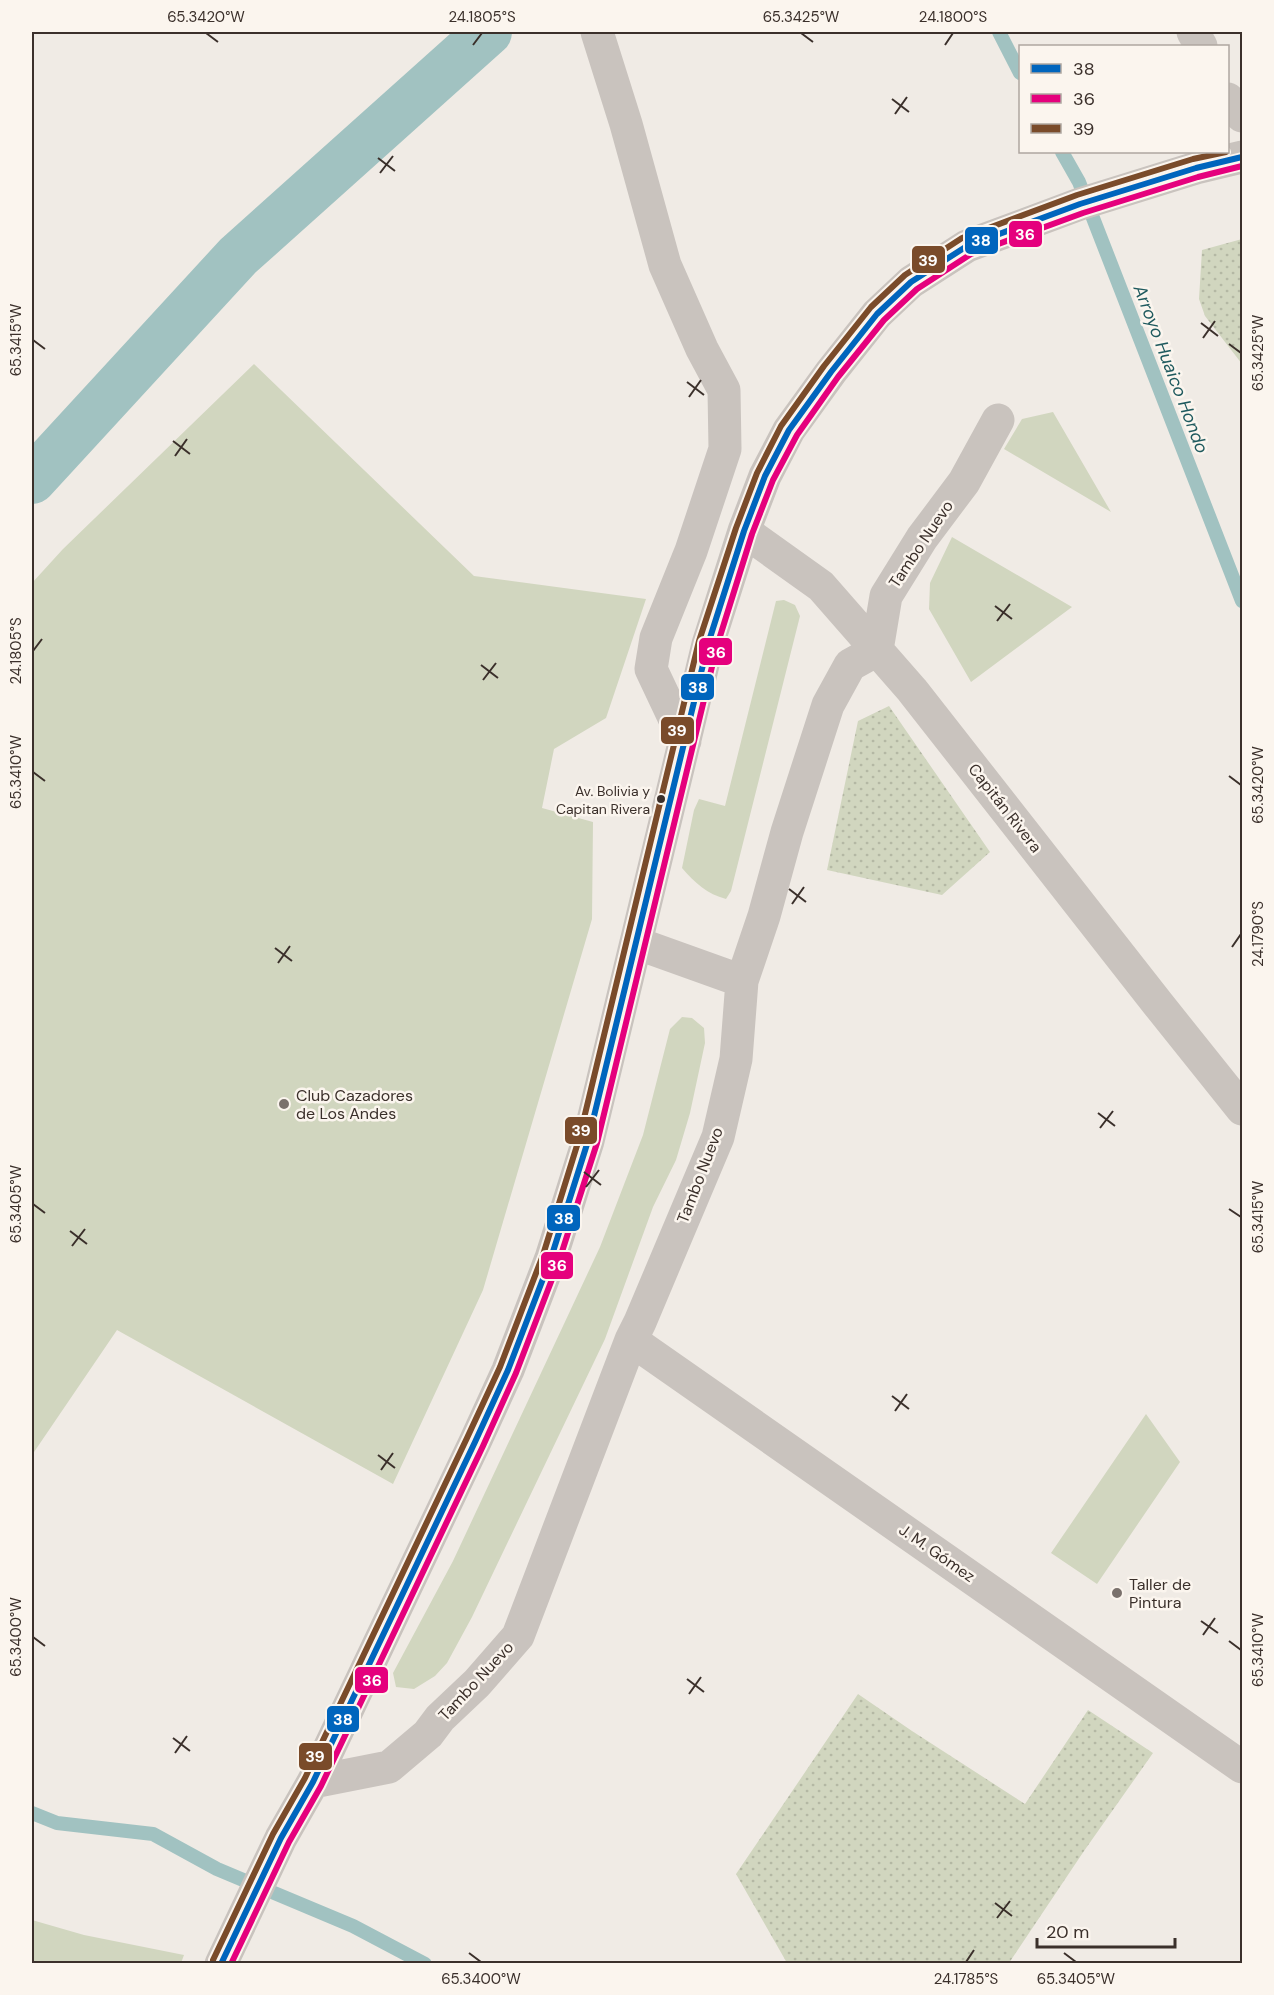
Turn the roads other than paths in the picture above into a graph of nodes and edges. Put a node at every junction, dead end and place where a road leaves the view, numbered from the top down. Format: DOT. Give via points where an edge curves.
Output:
graph roads {
  1 [pos="597,32"];
  2 [pos="1229,102"];
  3 [pos="1242,116"];
  4 [pos="1242,157"];
  5 [pos="998,420"];
  6 [pos="744,531"];
  7 [pos="877,650"];
  8 [pos="685,741"];
  9 [pos="636,943"];
  10 [pos="742,981"];
  11 [pos="1242,1109"];
  12 [pos="631,1340"];
  13 [pos="1242,1767"];
  14 [pos="313,1782"];
  15 [pos="221,1964"];
  1 -- 8 [label="street" via="665,265 724,390 725,449 691,551 656,638 651,669"];
  2 -- 3 [label="street"];
  4 -- 6 [label="street" via="1080,204 967,246 911,282 877,314 789,430 765,476"];
  5 -- 7 [label="street, Tambo Nuevo" via="964,482 922,538 886,597"];
  6 -- 7 [label="street, Capitán Rivera" via="821,586"];
  6 -- 8 [label="street" via="708,644"];
  7 -- 10 [label="street, Tambo Nuevo" via="850,665 828,705"];
  7 -- 11 [label="street, Capitán Rivera"];
  8 -- 9 [label="street"];
  9 -- 10 [label="street"];
  9 -- 14 [label="street" via="588,1141 551,1258 508,1370"];
  10 -- 12 [label="street, Tambo Nuevo" via="736,1059 718,1137"];
  12 -- 13 [label="street, J. M. Gómez"];
  12 -- 14 [label="street, Tambo Nuevo" via="518,1636 428,1734 389,1767"];
  14 -- 15 [label="street" via="281,1838"];
}
